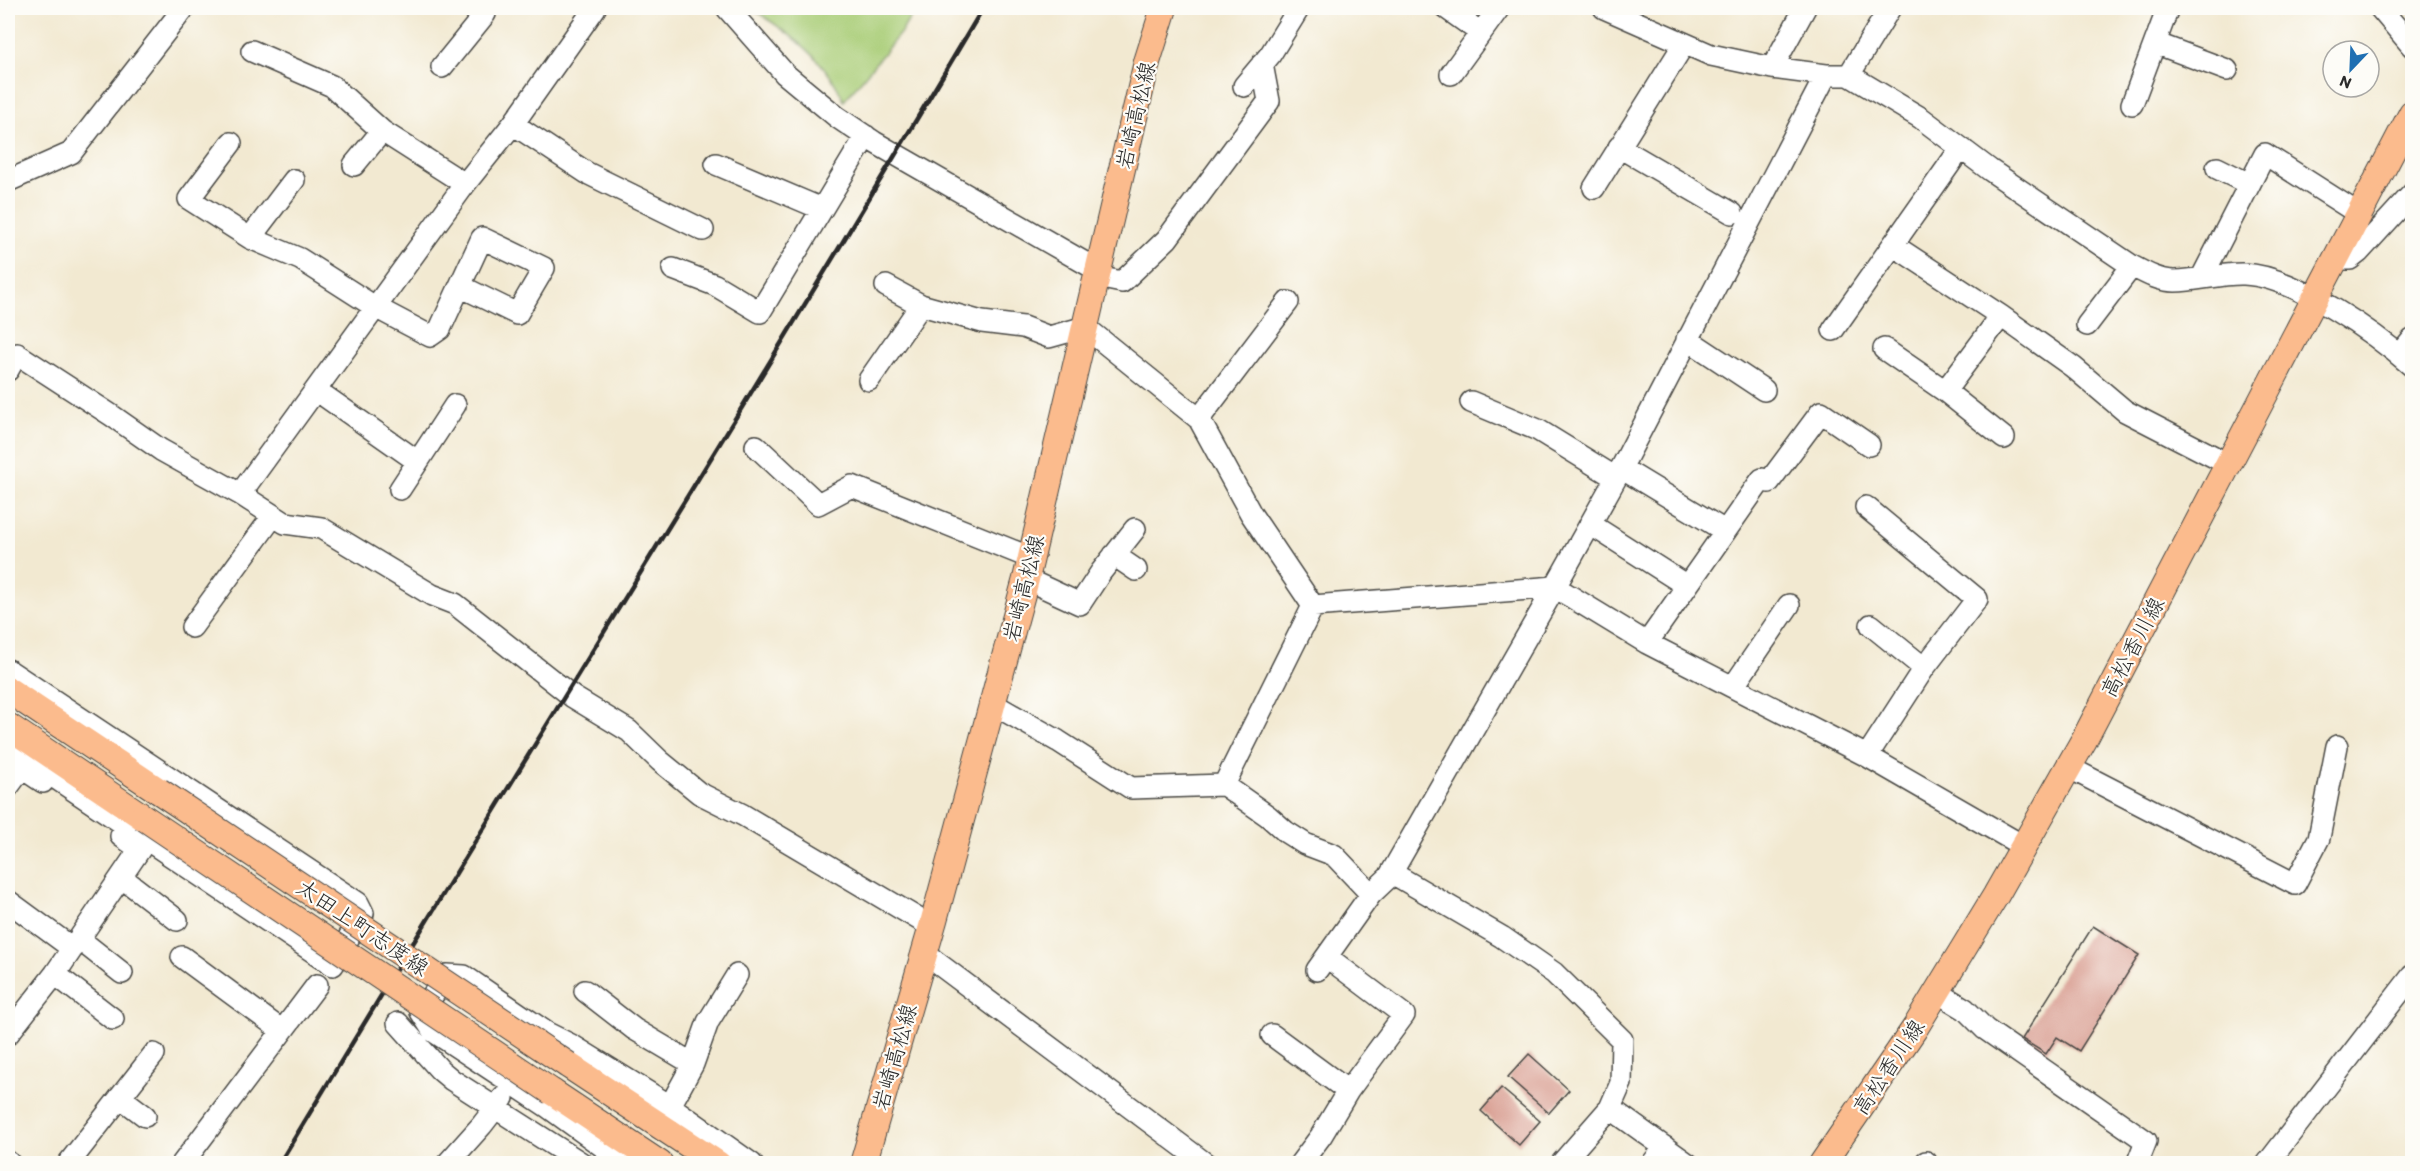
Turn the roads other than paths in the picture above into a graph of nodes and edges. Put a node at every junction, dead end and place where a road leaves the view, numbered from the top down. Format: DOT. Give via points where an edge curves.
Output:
graph roads {
  1 [pos="184,8"];
  2 [pos="476,8"];
  3 [pos="595,8"];
  4 [pos="727,8"];
  5 [pos="1164,8"];
  6 [pos="1299,8"];
  7 [pos="1446,8"];
  8 [pos="1499,8"];
  9 [pos="1604,8"];
  10 [pos="1805,8"];
  11 [pos="1890,8"];
  12 [pos="2168,8"];
  13 [pos="2380,8"];
  14 [pos="1481,33"];
  15 [pos="2155,43"];
  16 [pos="1684,44"];
  17 [pos="2412,46"];
  18 [pos="252,51"];
  19 [pos="1262,64"];
  20 [pos="442,67"];
  21 [pos="1772,68"];
  22 [pos="2227,70"];
  23 [pos="1451,74"];
  24 [pos="1827,75"];
  25 [pos="1849,75"];
  26 [pos="1244,86"];
  27 [pos="2132,104"];
  28 [pos="2412,112"];
  29 [pos="513,124"];
  30 [pos="382,131"];
  31 [pos="866,136"];
  32 [pos="231,143"];
  33 [pos="1619,147"];
  34 [pos="1961,148"];
  35 [pos="716,164"];
  36 [pos="354,165"];
  37 [pos="2217,168"];
  38 [pos="294,180"];
  39 [pos="8,181"];
  40 [pos="465,184"];
  41 [pos="2249,184"];
  42 [pos="1594,188"];
  43 [pos="2412,194"];
  44 [pos="822,208"];
  45 [pos="1732,213"];
  46 [pos="2359,214"];
  47 [pos="703,230"];
  48 [pos="250,238"];
  49 [pos="1893,245"];
  50 [pos="2335,259"];
  51 [pos="2132,266"];
  52 [pos="673,269"];
  53 [pos="1098,274"];
  54 [pos="2202,277"];
  55 [pos="460,286"];
  56 [pos="886,286"];
  57 [pos="2315,297"];
  58 [pos="1288,302"];
  59 [pos="921,305"];
  60 [pos="375,307"];
  61 [pos="2001,316"];
  62 [pos="2087,325"];
  63 [pos="1085,327"];
  64 [pos="1833,330"];
  65 [pos="1687,339"];
  66 [pos="1884,349"];
  67 [pos="2409,354"];
  68 [pos="11,358"];
  69 [pos="869,380"];
  70 [pos="316,390"];
  71 [pos="1764,390"];
  72 [pos="1945,391"];
  73 [pos="1471,402"];
  74 [pos="455,405"];
  75 [pos="1199,419"];
  76 [pos="2004,438"];
  77 [pos="1869,445"];
  78 [pos="756,446"];
  79 [pos="417,461"];
  80 [pos="2228,464"];
  81 [pos="1618,473"];
  82 [pos="400,489"];
  83 [pos="240,494"];
  84 [pos="1866,507"];
  85 [pos="273,516"];
  86 [pos="1590,524"];
  87 [pos="1135,530"];
  88 [pos="1725,531"];
  89 [pos="1114,555"];
  90 [pos="1029,568"];
  91 [pos="1136,570"];
  92 [pos="1687,586"];
  93 [pos="1556,587"];
  94 [pos="1789,605"];
  95 [pos="1313,606"];
  96 [pos="1871,625"];
  97 [pos="192,627"];
  98 [pos="1647,643"];
  99 [pos="1924,668"];
  100 [pos="8,670"];
  101 [pos="1733,687"];
  102 [pos="8,690"];
  103 [pos="993,704"];
  104 [pos="8,726"];
  105 [pos="8,746"];
  106 [pos="2337,746"];
  107 [pos="1867,756"];
  108 [pos="2068,767"];
  109 [pos="1224,785"];
  110 [pos="8,788"];
  111 [pos="2023,846"];
  112 [pos="1392,873"];
  113 [pos="121,877"];
  114 [pos="1371,894"];
  115 [pos="8,901"];
  116 [pos="177,920"];
  117 [pos="932,927"];
  118 [pos="75,944"];
  119 [pos="924,953"];
  120 [pos="182,957"];
  121 [pos="122,973"];
  122 [pos="55,974"];
  123 [pos="737,975"];
  124 [pos="2412,976"];
  125 [pos="317,985"];
  126 [pos="585,991"];
  127 [pos="1937,992"];
  128 [pos="113,1019"];
  129 [pos="398,1023"];
  130 [pos="281,1030"];
  131 [pos="8,1034"];
  132 [pos="1272,1035"];
  133 [pos="154,1054"];
  134 [pos="693,1064"];
  135 [pos="508,1090"];
  136 [pos="1347,1091"];
  137 [pos="120,1097"];
  138 [pos="670,1106"];
  139 [pos="496,1108"];
  140 [pos="1610,1108"];
  141 [pos="145,1116"];
  142 [pos="553,1155"];
  143 [pos="1659,1155"];
  144 [pos="68,1164"];
  145 [pos="182,1164"];
  146 [pos="447,1164"];
  147 [pos="583,1164"];
  148 [pos="627,1164"];
  149 [pos="660,1164"];
  150 [pos="718,1164"];
  151 [pos="752,1164"];
  152 [pos="863,1164"];
  153 [pos="1206,1164"];
  154 [pos="1300,1164"];
  155 [pos="1561,1164"];
  156 [pos="1688,1164"];
  157 [pos="1822,1164"];
  158 [pos="2137,1164"];
  159 [pos="2267,1164"];
  1 -- 39 [label="street" via="71,153"];
  2 -- 20 [label="street" via="485,14"];
  3 -- 29 [label="street"];
  4 -- 31 [label="street" via="785,74"];
  5 -- 53 [label="main road, 岩崎高松線" via="1147,62"];
  6 -- 19 [label="street"];
  7 -- 14 [label="street"];
  8 -- 14 [label="street"];
  9 -- 16 [label="street"];
  10 -- 21 [label="street"];
  11 -- 25 [label="street"];
  12 -- 15 [label="street"];
  13 -- 17 [label="street"];
  14 -- 23 [label="street"];
  15 -- 22 [label="street"];
  15 -- 27 [label="street"];
  16 -- 21 [label="street" via="1711,55"];
  16 -- 33 [label="street"];
  18 -- 30 [label="street" via="332,86"];
  19 -- 26 [label="street"];
  19 -- 53 [label="street" via="1269,101 1167,239 1122,282"];
  21 -- 24 [label="street"];
  24 -- 25 [label="street"];
  24 -- 65 [label="street"];
  25 -- 34 [label="street" via="1922,118"];
  28 -- 46 [label="main road, 高松香川線"];
  29 -- 40 [label="street"];
  29 -- 47 [label="street" via="587,173"];
  30 -- 36 [label="street"];
  30 -- 40 [label="street"];
  31 -- 44 [label="street"];
  31 -- 53 [label="street"];
  32 -- 48 [label="street" via="189,199"];
  33 -- 42 [label="street"];
  33 -- 45 [label="street"];
  34 -- 49 [label="street"];
  34 -- 51 [label="street"];
  35 -- 44 [label="street"];
  37 -- 41 [label="street"];
  38 -- 48 [label="street"];
  40 -- 60 [label="street"];
  41 -- 46 [label="street" via="2265,154"];
  41 -- 54 [label="street"];
  43 -- 50 [label="street" via="2359,252 2350,259"];
  44 -- 52 [label="street" via="760,312 715,285"];
  46 -- 50 [label="main road, 高松香川線"];
  48 -- 60 [label="street" via="300,259"];
  49 -- 61 [label="street"];
  49 -- 64 [label="street"];
  50 -- 57 [label="main road, 高松香川線"];
  51 -- 54 [label="street" via="2153,277 2174,281"];
  51 -- 62 [label="street"];
  53 -- 63 [label="main road, 岩崎高松線"];
  54 -- 57 [label="street" via="2245,274"];
  55 -- 60 [label="street" via="440,328 430,336"];
  56 -- 59 [label="street"];
  57 -- 67 [label="street"];
  57 -- 80 [label="main road, 高松香川線"];
  58 -- 75 [label="street"];
  59 -- 63 [label="street" via="982,322 1023,327 1048,337"];
  59 -- 69 [label="street"];
  60 -- 70 [label="street"];
  61 -- 72 [label="street"];
  61 -- 80 [label="street" via="2125,411"];
  63 -- 75 [label="street"];
  63 -- 90 [label="main road, 岩崎高松線"];
  65 -- 71 [label="street"];
  65 -- 81 [label="street"];
  66 -- 72 [label="street"];
  68 -- 83 [label="street"];
  70 -- 79 [label="street"];
  70 -- 83 [label="street"];
  72 -- 76 [label="street"];
  73 -- 81 [label="street" via="1538,430"];
  74 -- 79 [label="street"];
  75 -- 95 [label="street" via="1251,514"];
  77 -- 88 [label="street" via="1821,412 1769,482 1762,479"];
  78 -- 90 [label="street" via="818,504 852,486"];
  79 -- 82 [label="street"];
  80 -- 108 [label="main road, 高松香川線"];
  81 -- 86 [label="street"];
  81 -- 88 [label="street"];
  83 -- 85 [label="street"];
  84 -- 99 [label="street" via="1977,598"];
  85 -- 97 [label="street"];
  85 -- 117 [label="street" via="285,523 321,528 455,604 573,697 629,731 699,793"];
  86 -- 92 [label="street"];
  86 -- 93 [label="street"];
  87 -- 89 [label="street"];
  88 -- 92 [label="street"];
  89 -- 90 [label="street" via="1080,604"];
  89 -- 91 [label="street"];
  90 -- 103 [label="main road, 岩崎高松線"];
  92 -- 98 [label="street"];
  93 -- 95 [label="street"];
  93 -- 98 [label="street"];
  93 -- 112 [label="street"];
  94 -- 101 [label="street"];
  95 -- 109 [label="street"];
  96 -- 99 [label="street"];
  98 -- 101 [label="street"];
  99 -- 107 [label="street"];
  100 -- 105 [label="street" via="358,903 363,913 333,965"];
  101 -- 107 [label="street"];
  102 -- 150 [label="main road, 太田上町志度線, bridge"];
  103 -- 109 [label="street" via="1131,788"];
  103 -- 117 [label="main road, 岩崎高松線"];
  104 -- 149 [label="main road, 太田上町志度線, bridge"];
  106 -- 108 [label="street" via="2319,838 2295,884"];
  107 -- 111 [label="street"];
  108 -- 111 [label="main road, 高松香川線"];
  109 -- 114 [label="street" via="1286,832 1334,855"];
  110 -- 113 [label="street" via="22,768 140,849"];
  111 -- 127 [label="main road, 高松香川線"];
  112 -- 114 [label="street"];
  112 -- 140 [label="street" via="1502,937 1554,973 1622,1040 1621,1083"];
  113 -- 116 [label="street"];
  113 -- 118 [label="street"];
  114 -- 136 [label="street" via="1322,964 1404,1015"];
  115 -- 118 [label="street"];
  117 -- 119 [label="main road, 岩崎高松線"];
  118 -- 121 [label="street"];
  118 -- 122 [label="street"];
  119 -- 152 [label="main road, 岩崎高松線"];
  119 -- 153 [label="street"];
  120 -- 130 [label="street"];
  122 -- 128 [label="street"];
  122 -- 131 [label="street"];
  123 -- 134 [label="street" via="708,1022"];
  124 -- 159 [label="street"];
  125 -- 130 [label="street"];
  126 -- 134 [label="street" via="634,1029"];
  127 -- 157 [label="main road, 高松香川線"];
  127 -- 158 [label="street" via="2146,1141"];
  129 -- 139 [label="street" via="440,1070"];
  130 -- 145 [label="street"];
  132 -- 136 [label="street"];
  133 -- 137 [label="street"];
  134 -- 138 [label="street"];
  135 -- 139 [label="street"];
  136 -- 154 [label="street"];
  137 -- 141 [label="street"];
  137 -- 144 [label="street"];
  138 -- 148 [label="street" via="573,1046 544,1036 464,976 447,975 421,1012 433,1031"];
  138 -- 151 [label="street"];
  139 -- 142 [label="street"];
  139 -- 146 [label="street"];
  140 -- 143 [label="street"];
  140 -- 155 [label="street"];
  142 -- 147 [label="street"];
  143 -- 156 [label="street"];
}
